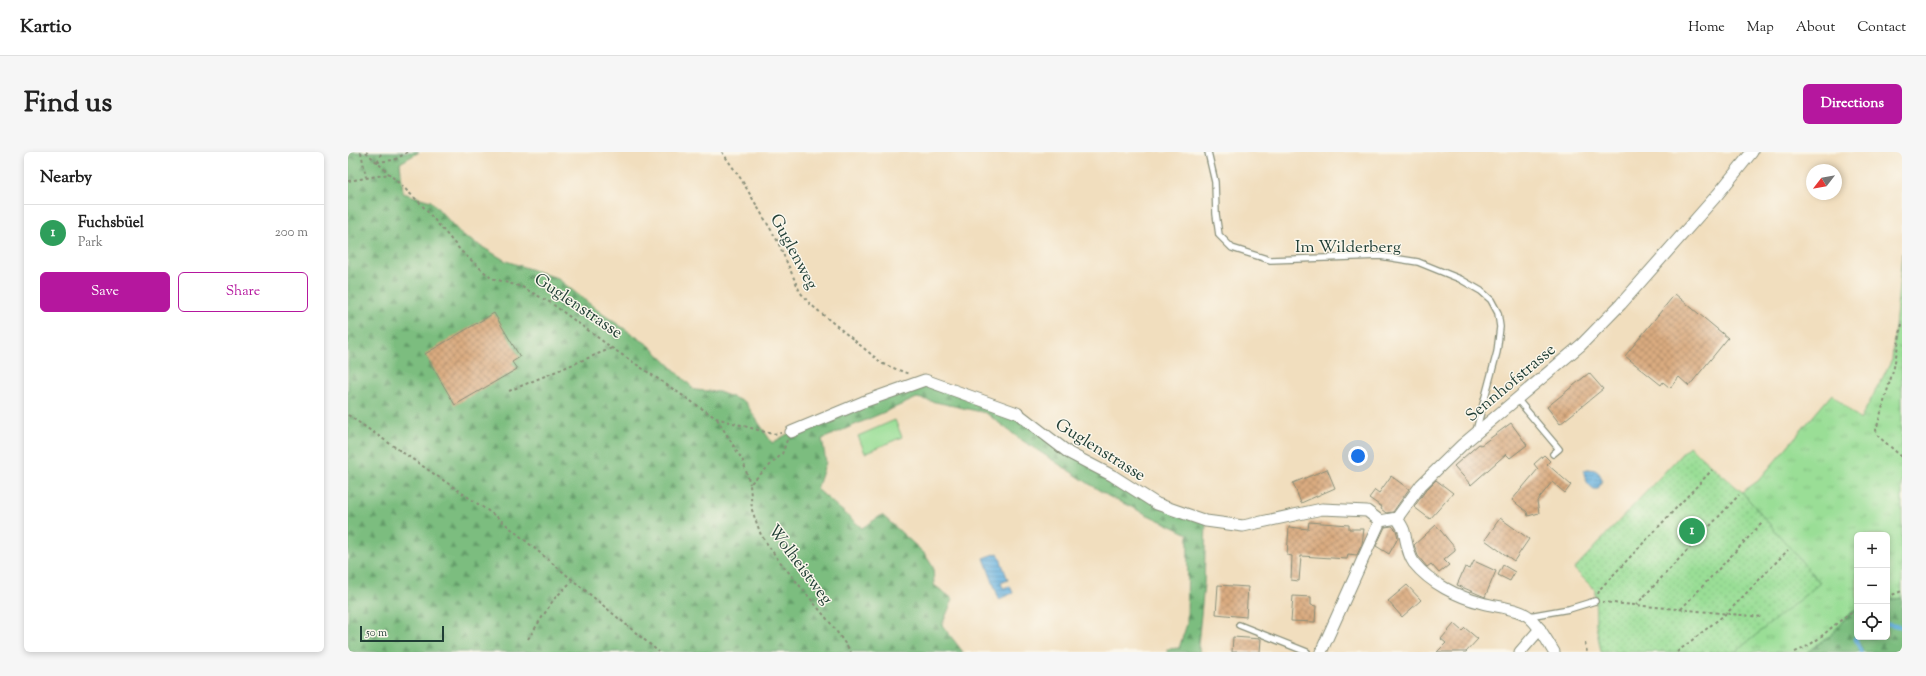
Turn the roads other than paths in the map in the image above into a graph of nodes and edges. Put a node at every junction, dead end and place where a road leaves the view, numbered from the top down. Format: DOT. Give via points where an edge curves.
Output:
graph roads {
  1 [pos="1208,152"];
  2 [pos="1752,152"];
  3 [pos="1517,400"];
  4 [pos="790,432"];
  5 [pos="1476,433"];
  6 [pos="1553,454"];
  7 [pos="1397,518"];
  8 [pos="1380,521"];
  9 [pos="1595,601"];
  10 [pos="1529,616"];
  11 [pos="1239,625"];
  12 [pos="1540,630"];
  13 [pos="1307,652"];
  14 [pos="1321,652"];
  15 [pos="1520,652"];
  16 [pos="1554,652"];
  1 -- 5 [label="lane, Im Wilderberg" via="1215,182 1219,235 1232,248 1270,260 1380,256 1418,262 1460,279 1491,300 1498,313 1500,327 1497,352"];
  2 -- 3 [label="street, Sennhofstrasse" via="1621,304 1581,345"];
  3 -- 5 [label="street, Sennhofstrasse"];
  3 -- 6 [label="lane" via="1559,449"];
  4 -- 8 [label="street, Guglenstrasse" via="925,380 1017,413 1069,453 1113,476 1157,504 1206,521 1243,526 1322,509 1367,511"];
  5 -- 7 [label="street, Sennhofstrasse" via="1421,485"];
  7 -- 8 [label="street"];
  7 -- 10 [label="street" via="1404,530 1408,552 1433,581 1469,599"];
  8 -- 14 [label="street"];
  9 -- 10 [label="lane" via="1569,609"];
  10 -- 12 [label="street"];
  11 -- 13 [label="lane"];
  12 -- 15 [label="street"];
  12 -- 16 [label="street"];
}
